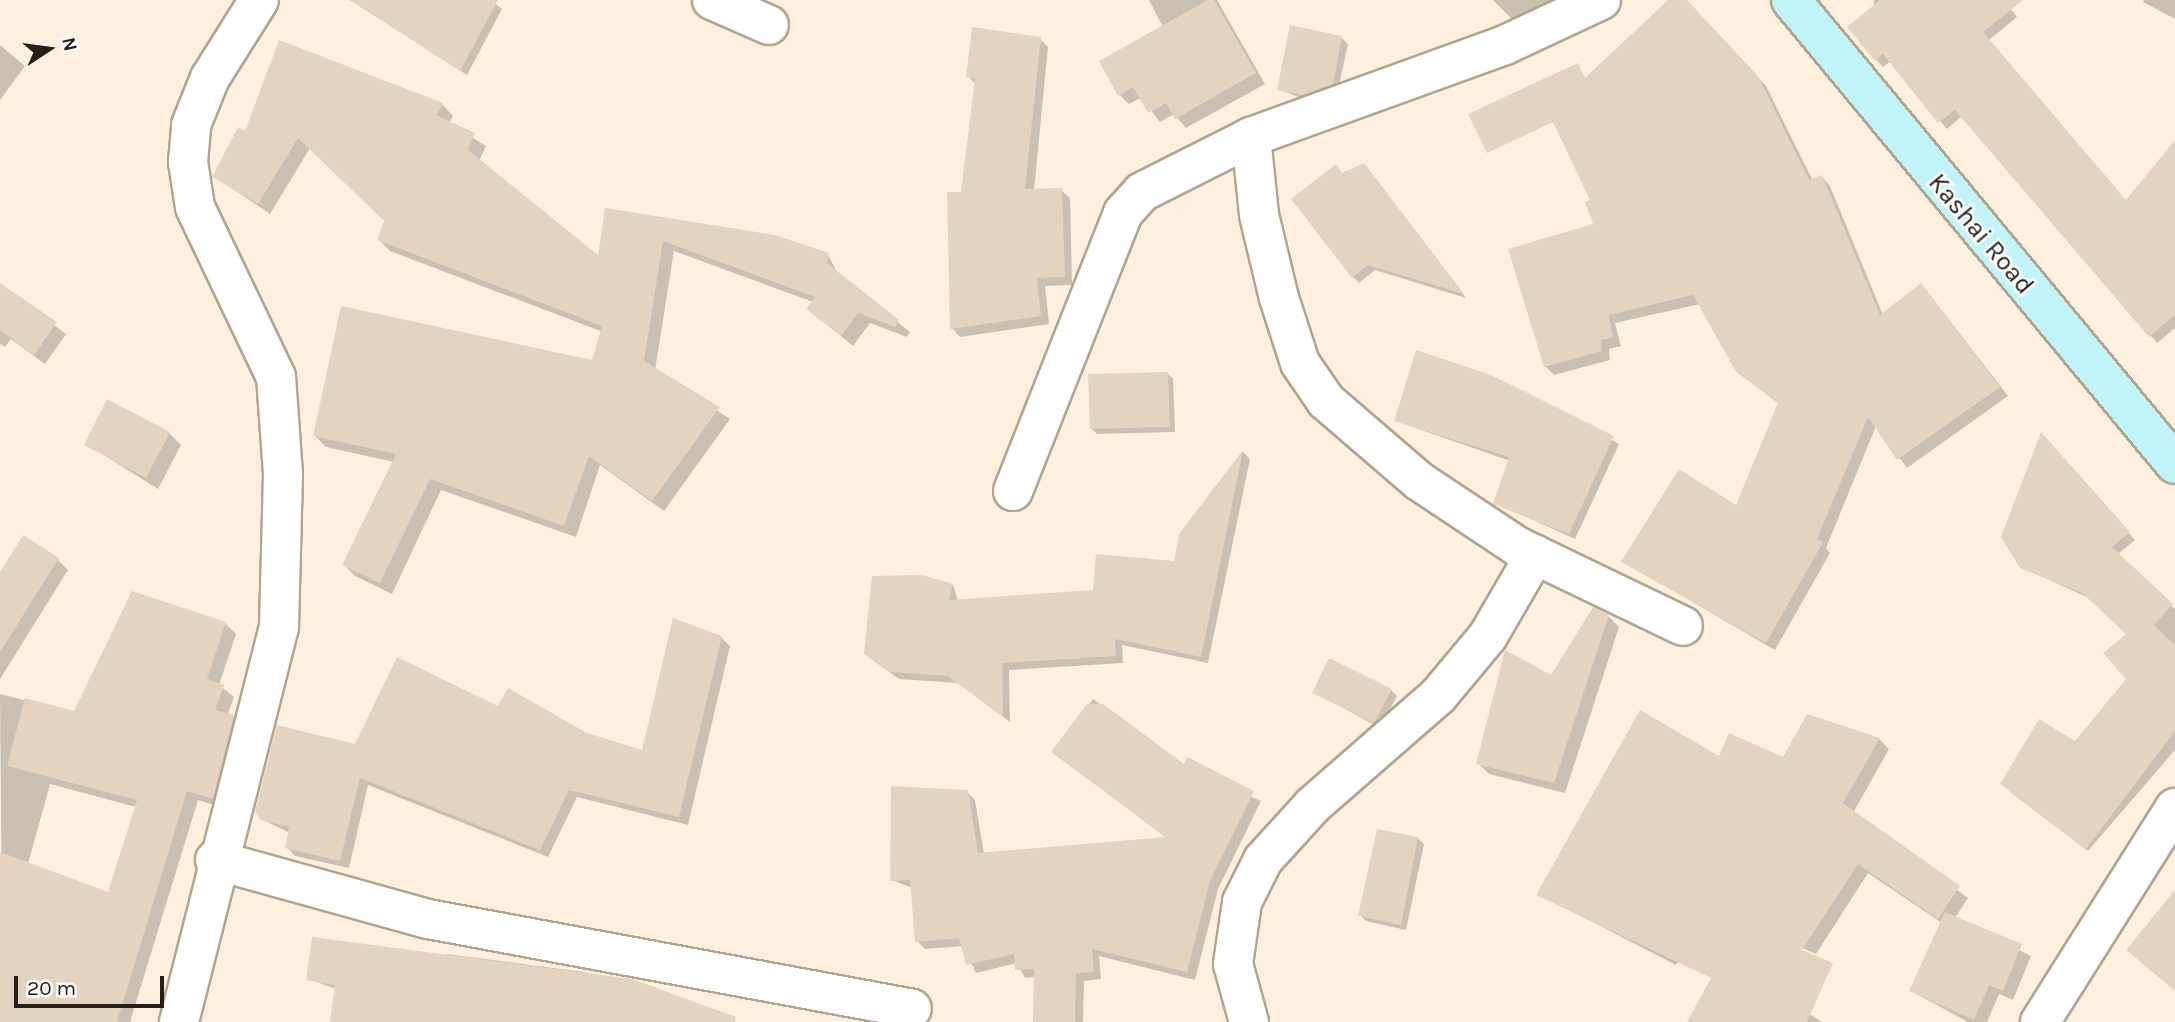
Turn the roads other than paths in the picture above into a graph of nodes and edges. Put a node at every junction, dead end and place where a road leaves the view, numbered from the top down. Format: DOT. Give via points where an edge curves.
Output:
graph roads {
  1 [pos="259,0"];
  2 [pos="712,0"];
  3 [pos="1601,0"];
  4 [pos="1791,0"];
  5 [pos="769,24"];
  6 [pos="1251,137"];
  7 [pos="2174,460"];
  8 [pos="1013,491"];
  9 [pos="1535,555"];
  10 [pos="1683,626"];
  11 [pos="2175,808"];
  12 [pos="215,860"];
  13 [pos="912,1009"];
  14 [pos="179,1022"];
  15 [pos="1249,1022"];
  16 [pos="2040,1022"];
  1 -- 12 [label="street" via="210,78 191,125 188,162 195,208 275,377 283,474 279,627"];
  2 -- 5 [label="street"];
  3 -- 6 [label="street" via="1505,45"];
  4 -- 7 [label="street, Kashai Road"];
  6 -- 8 [label="street" via="1177,169 1123,213"];
  6 -- 9 [label="street" via="1259,215 1300,363 1325,401 1419,481"];
  9 -- 10 [label="street"];
  9 -- 15 [label="street" via="1488,636 1438,696 1313,805 1263,860 1242,902 1233,964"];
  11 -- 16 [label="street"];
  12 -- 13 [label="street" via="428,919"];
  12 -- 14 [label="street"];
}
